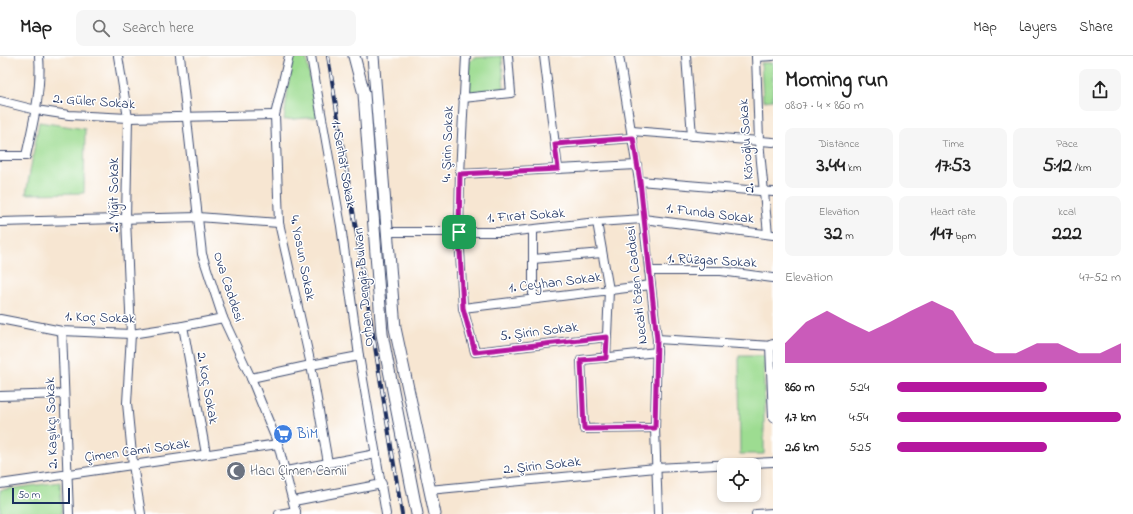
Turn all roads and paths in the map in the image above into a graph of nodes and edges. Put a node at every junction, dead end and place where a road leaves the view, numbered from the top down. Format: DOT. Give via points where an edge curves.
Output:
graph roads {
  1 [pos="39,56"];
  2 [pos="118,56"];
  3 [pos="180,56"];
  4 [pos="289,56"];
  5 [pos="311,56"];
  6 [pos="354,56"];
  7 [pos="372,56"];
  8 [pos="466,56"];
  9 [pos="508,56"];
  10 [pos="544,56"];
  11 [pos="619,56"];
  12 [pos="686,56"];
  13 [pos="756,56"];
  14 [pos="773,56"];
  15 [pos="463,98"];
  16 [pos="0,101"];
  17 [pos="36,110"];
  18 [pos="275,115"];
  19 [pos="187,116"];
  20 [pos="128,118"];
  21 [pos="632,135"];
  22 [pos="692,136"];
  23 [pos="758,141"];
  24 [pos="773,142"];
  25 [pos="555,144"];
  26 [pos="0,156"];
  27 [pos="637,165"];
  28 [pos="558,169"];
  29 [pos="460,174"];
  30 [pos="640,181"];
  31 [pos="763,191"];
  32 [pos="773,192"];
  33 [pos="198,216"];
  34 [pos="126,219"];
  35 [pos="643,219"];
  36 [pos="0,222"];
  37 [pos="597,222"];
  38 [pos="279,223"];
  39 [pos="534,230"];
  40 [pos="387,232"];
  41 [pos="459,232"];
  42 [pos="770,235"];
  43 [pos="602,253"];
  44 [pos="533,258"];
  45 [pos="649,270"];
  46 [pos="773,278"];
  47 [pos="651,285"];
  48 [pos="609,290"];
  49 [pos="533,299"];
  50 [pos="463,308"];
  51 [pos="222,318"];
  52 [pos="0,319"];
  53 [pos="183,326"];
  54 [pos="62,331"];
  55 [pos="131,334"];
  56 [pos="607,337"];
  57 [pos="657,339"];
  58 [pos="772,345"];
  59 [pos="475,352"];
  60 [pos="657,352"];
  61 [pos="359,356"];
  62 [pos="606,358"];
  63 [pos="311,364"];
  64 [pos="251,378"];
  65 [pos="64,394"];
  66 [pos="0,396"];
  67 [pos="773,414"];
  68 [pos="773,418"];
  69 [pos="655,428"];
  70 [pos="278,444"];
  71 [pos="206,454"];
  72 [pos="376,454"];
  73 [pos="773,462"];
  74 [pos="328,463"];
  75 [pos="133,465"];
  76 [pos="656,468"];
  77 [pos="286,471"];
  78 [pos="67,474"];
  79 [pos="0,484"];
  80 [pos="382,484"];
  81 [pos="429,490"];
  82 [pos="294,501"];
  83 [pos="296,512"];
  84 [pos="773,513"];
  85 [pos="69,514"];
  86 [pos="141,514"];
  87 [pos="279,514"];
  88 [pos="386,514"];
  89 [pos="417,514"];
  90 [pos="435,514"];
  91 [pos="658,514"];
  92 [pos="756,514"];
  1 -- 17 [label="street"];
  2 -- 20 [label="street, 2. Yiğit Sokak"];
  3 -- 19 [label="street, Ova Caddesi"];
  4 -- 18 [label="street, 4. Yosun Sokak"];
  5 -- 61 [label="street, 1. Serhat Sokak" via="341,226"];
  6 -- 89 [label="main road, Orhan Dengiz Bulvarı" via="364,94 382,334"];
  7 -- 40 [label="main road, Orhan Dengiz Bulvarı"];
  8 -- 15 [label="street, 4. Şirin Sokak"];
  9 -- 15 [label="street" via="511,93"];
  10 -- 25 [label="street"];
  11 -- 21 [label="street, Necati Özen Caddesi"];
  12 -- 22 [label="street"];
  13 -- 14 [label="street"];
  13 -- 23 [label="street, 2. Köroğlu Sokak"];
  15 -- 29 [label="street, 4. Şirin Sokak"];
  16 -- 17 [label="street, 2. Güler Sokak"];
  17 -- 20 [label="street, 2. Güler Sokak" via="69,116"];
  17 -- 26 [label="street" via="26,156"];
  18 -- 19 [label="street, 2. Güler Sokak"];
  18 -- 38 [label="street, 4. Yosun Sokak"];
  19 -- 20 [label="street, 2. Güler Sokak"];
  19 -- 33 [label="street, Ova Caddesi"];
  20 -- 34 [label="street, 2. Yiğit Sokak"];
  21 -- 22 [label="street"];
  21 -- 25 [label="street"];
  21 -- 27 [label="street, Necati Özen Caddesi"];
  22 -- 23 [label="street"];
  23 -- 24 [label="street"];
  23 -- 31 [label="street, 2. Köroğlu Sokak"];
  25 -- 28 [label="street"];
  27 -- 28 [label="street"];
  27 -- 30 [label="street, Necati Özen Caddesi"];
  28 -- 29 [label="street"];
  29 -- 41 [label="street, 4. Şirin Sokak"];
  30 -- 31 [label="street"];
  30 -- 35 [label="street, Necati Özen Caddesi"];
  31 -- 32 [label="street"];
  31 -- 42 [label="street, 2. Köroğlu Sokak"];
  33 -- 34 [label="street"];
  33 -- 38 [label="street"];
  33 -- 51 [label="street, Ova Caddesi" via="202,254"];
  34 -- 36 [label="street"];
  34 -- 55 [label="street, 2. Yiğit Sokak"];
  35 -- 37 [label="street, 1. Fırat Sokak"];
  35 -- 42 [label="street, 1. Funda Sokak"];
  35 -- 45 [label="street, Necati Özen Caddesi"];
  37 -- 39 [label="street, 1. Fırat Sokak"];
  37 -- 43 [label="street"];
  38 -- 63 [label="street, 4. Yosun Sokak"];
  39 -- 41 [label="street, 1. Fırat Sokak"];
  39 -- 44 [label="street"];
  40 -- 41 [label="street, 1. Fırat Sokak"];
  40 -- 81 [label="main road, Orhan Dengiz Bulvarı" via="395,328"];
  41 -- 50 [label="street, 4. Şirin Sokak"];
  43 -- 44 [label="street"];
  43 -- 48 [label="street"];
  44 -- 49 [label="street"];
  45 -- 46 [label="street, 1. Rüzgar Sokak" via="722,271"];
  45 -- 47 [label="street, Necati Özen Caddesi"];
  47 -- 48 [label="street, 1. Ceyhan Sokak"];
  47 -- 57 [label="street, Necati Özen Caddesi"];
  48 -- 49 [label="street, 1. Ceyhan Sokak"];
  48 -- 56 [label="street"];
  49 -- 50 [label="street, 1. Ceyhan Sokak"];
  50 -- 59 [label="street, 4. Şirin Sokak"];
  51 -- 53 [label="street, 1. Koç Sokak"];
  51 -- 64 [label="street, Ova Caddesi"];
  52 -- 54 [label="street, 1. Koç Sokak"];
  53 -- 55 [label="street, 1. Koç Sokak"];
  53 -- 71 [label="street, 2. Koç Sokak"];
  54 -- 55 [label="street, 1. Koç Sokak"];
  54 -- 65 [label="street, 2. Kaşıkçı Sokak"];
  55 -- 75 [label="street, 2. Yiğit Sokak" via="127,403"];
  56 -- 59 [label="street, 5. Şirin Sokak"];
  56 -- 62 [label="street"];
  57 -- 58 [label="street"];
  57 -- 60 [label="street, Necati Özen Caddesi"];
  58 -- 67 [label="street"];
  60 -- 62 [label="street"];
  60 -- 69 [label="street, Necati Özen Caddesi"];
  61 -- 63 [label="street"];
  61 -- 72 [label="street, 1. Serhat Sokak"];
  62 -- 69 [label="street" via="581,360 584,429"];
  63 -- 64 [label="street"];
  63 -- 74 [label="street, 4. Yosun Sokak"];
  64 -- 70 [label="street, Ova Caddesi"];
  65 -- 66 [label="street"];
  65 -- 78 [label="street, 2. Kaşıkçı Sokak"];
  67 -- 68 [label="street"];
  69 -- 76 [label="street, Necati Özen Caddesi"];
  70 -- 71 [label="street, Çimen Cami Sokak"];
  70 -- 77 [label="street, Ova Caddesi"];
  71 -- 75 [label="street, Çimen Cami Sokak"];
  72 -- 74 [label="street"];
  72 -- 80 [label="street, 1. Serhat Sokak"];
  73 -- 76 [label="street, 2. Şirin Sokak"];
  74 -- 77 [label="street"];
  75 -- 78 [label="street, Çimen Cami Sokak"];
  75 -- 86 [label="street, 2. Yiğit Sokak"];
  76 -- 81 [label="street, 2. Şirin Sokak"];
  76 -- 91 [label="street, Necati Özen Caddesi"];
  77 -- 82 [label="street, Ova Caddesi"];
  78 -- 79 [label="street, Çimen Cami Sokak"];
  78 -- 85 [label="street, 2. Kaşıkçı Sokak"];
  80 -- 82 [label="street"];
  80 -- 88 [label="street, 1. Serhat Sokak"];
  81 -- 90 [label="main road, Orhan Dengiz Bulvarı"];
  82 -- 83 [label="street, Ova Caddesi"];
  83 -- 87 [label="street"];
  84 -- 92 [label="street"];
}
